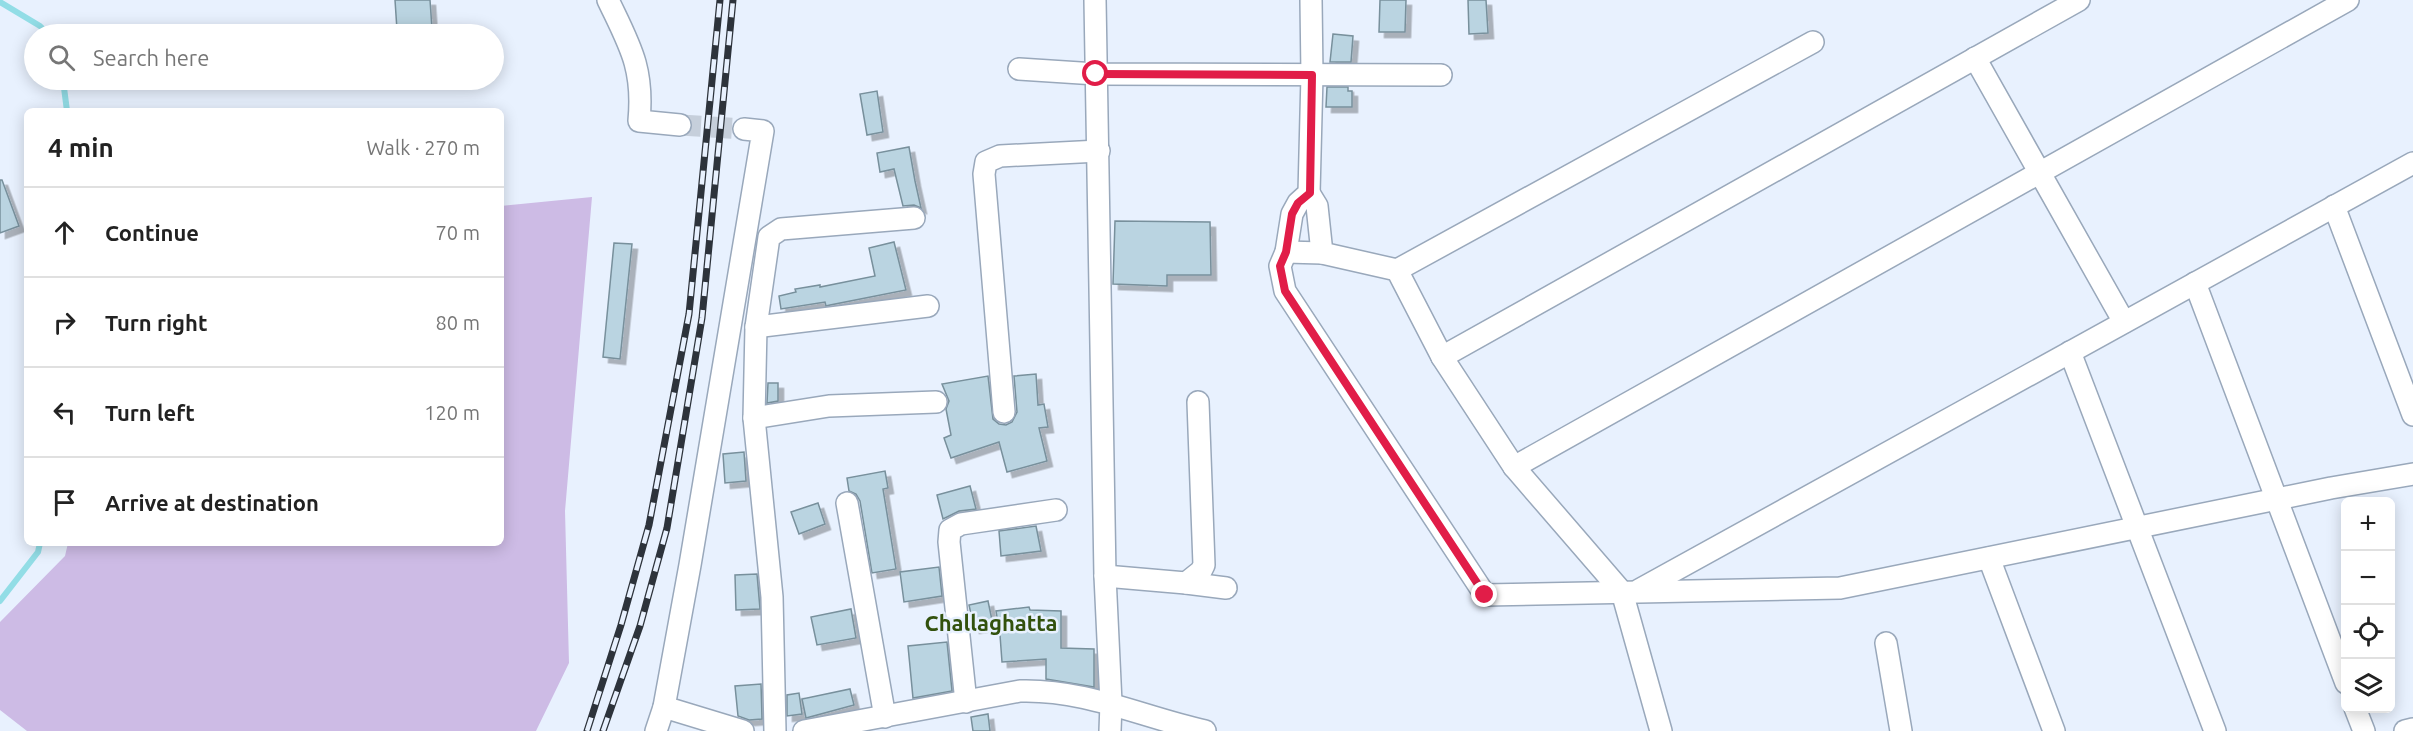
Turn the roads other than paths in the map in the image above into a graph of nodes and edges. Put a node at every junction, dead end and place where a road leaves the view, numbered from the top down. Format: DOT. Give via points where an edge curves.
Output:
graph roads {
  1 [pos="608,0"];
  2 [pos="1095,0"];
  3 [pos="1311,0"];
  4 [pos="2079,0"];
  5 [pos="2348,0"];
  6 [pos="1814,42"];
  7 [pos="1975,58"];
  8 [pos="1019,69"];
  9 [pos="1096,74"];
  10 [pos="1312,75"];
  11 [pos="1441,75"];
  12 [pos="680,124"];
  13 [pos="744,129"];
  14 [pos="1099,151"];
  15 [pos="2413,163"];
  16 [pos="2040,172"];
  17 [pos="1310,193"];
  18 [pos="2334,206"];
  19 [pos="914,218"];
  20 [pos="1286,252"];
  21 [pos="1322,253"];
  22 [pos="1397,270"];
  23 [pos="2194,283"];
  24 [pos="928,306"];
  25 [pos="2124,322"];
  26 [pos="756,327"];
  27 [pos="2070,352"];
  28 [pos="1442,357"];
  29 [pos="936,402"];
  30 [pos="1198,402"];
  31 [pos="1004,412"];
  32 [pos="2413,415"];
  33 [pos="754,418"];
  34 [pos="1514,467"];
  35 [pos="2413,474"];
  36 [pos="2276,500"];
  37 [pos="847,503"];
  38 [pos="1056,510"];
  39 [pos="2137,528"];
  40 [pos="1989,558"];
  41 [pos="1105,576"];
  42 [pos="1186,583"];
  43 [pos="1226,588"];
  44 [pos="1629,592"];
  45 [pos="1886,643"];
  46 [pos="2341,670"];
  47 [pos="966,702"];
  48 [pos="1111,703"];
  49 [pos="664,707"];
  50 [pos="2357,713"];
  51 [pos="885,717"];
  52 [pos="2413,729"];
  53 [pos="656,731"];
  54 [pos="743,731"];
  55 [pos="775,731"];
  56 [pos="804,731"];
  57 [pos="1110,731"];
  58 [pos="1204,731"];
  59 [pos="1661,731"];
  60 [pos="1901,731"];
  61 [pos="2054,731"];
  62 [pos="2215,731"];
  63 [pos="2364,731"];
  64 [pos="2405,731"];
  1 -- 12 [label="street" via="634,55 642,94 639,121"];
  2 -- 9 [label="street"];
  3 -- 10 [label="street"];
  4 -- 7 [label="street"];
  5 -- 16 [label="street"];
  6 -- 22 [label="street"];
  7 -- 16 [label="street"];
  7 -- 28 [label="street"];
  8 -- 9 [label="street"];
  9 -- 10 [label="street"];
  9 -- 14 [label="street"];
  10 -- 11 [label="street"];
  10 -- 17 [label="street"];
  13 -- 49 [label="street" via="763,131"];
  14 -- 31 [label="street" via="1000,156 986,162"];
  14 -- 41 [label="street"];
  15 -- 18 [label="street"];
  16 -- 25 [label="street"];
  16 -- 34 [label="street"];
  17 -- 20 [label="street" via="1292,214"];
  17 -- 21 [label="street" via="1317,206"];
  18 -- 23 [label="street"];
  18 -- 32 [label="street"];
  19 -- 26 [label="street" via="781,229 769,237"];
  20 -- 21 [label="street"];
  20 -- 44 [label="street" via="1280,266 1285,291 1485,595"];
  21 -- 22 [label="street"];
  22 -- 28 [label="street"];
  23 -- 25 [label="street"];
  23 -- 36 [label="street"];
  24 -- 26 [label="street"];
  25 -- 27 [label="street"];
  26 -- 33 [label="street"];
  27 -- 39 [label="street"];
  27 -- 44 [label="street"];
  28 -- 34 [label="street"];
  29 -- 33 [label="street" via="829,406"];
  30 -- 42 [label="street" via="1204,565"];
  33 -- 55 [label="street" via="772,597"];
  34 -- 44 [label="street"];
  35 -- 36 [label="street"];
  36 -- 39 [label="street"];
  36 -- 46 [label="street"];
  37 -- 51 [label="street"];
  38 -- 47 [label="street" via="961,524 950,530"];
  39 -- 40 [label="street"];
  39 -- 62 [label="street"];
  40 -- 44 [label="street" via="1840,588"];
  40 -- 61 [label="street"];
  41 -- 42 [label="street"];
  41 -- 48 [label="street"];
  42 -- 43 [label="street"];
  44 -- 59 [label="street"];
  45 -- 60 [label="street"];
  47 -- 48 [label="street" via="1020,691 1056,691"];
  47 -- 51 [label="street"];
  48 -- 57 [label="street"];
  48 -- 58 [label="street"];
  49 -- 53 [label="street"];
  49 -- 54 [label="street"];
  50 -- 63 [label="street"];
  51 -- 56 [label="street"];
  52 -- 64 [label="street"];
}
